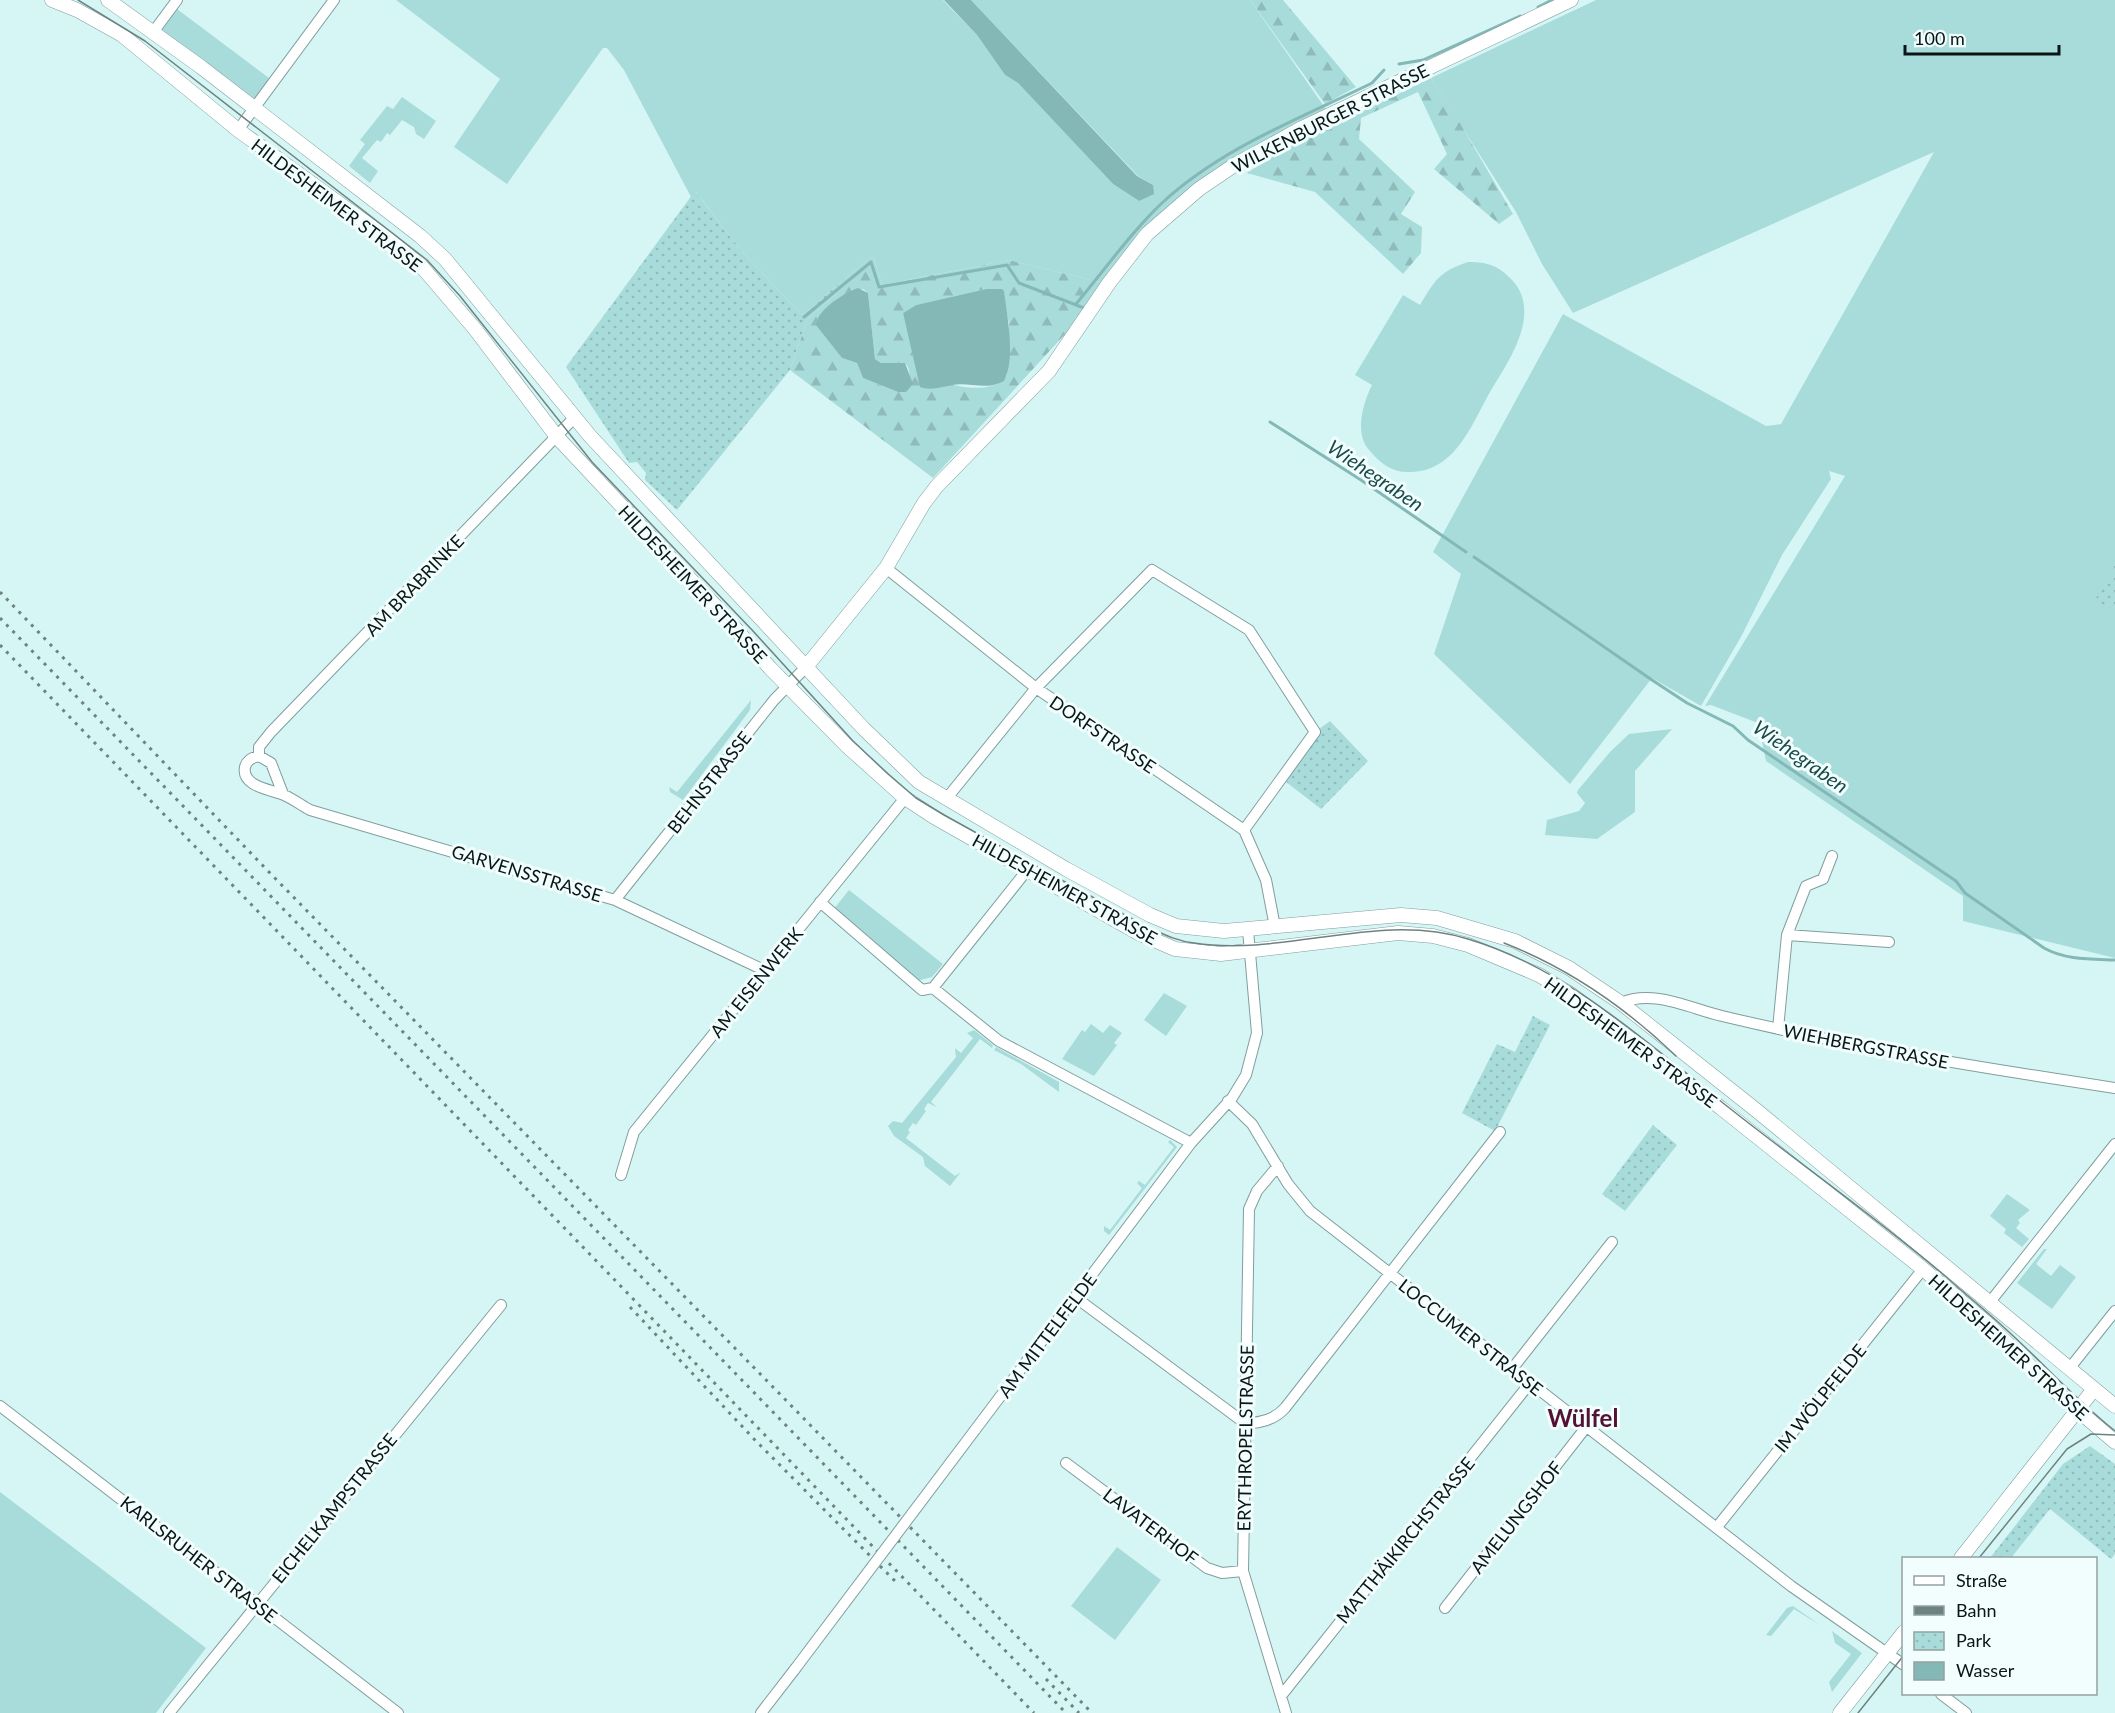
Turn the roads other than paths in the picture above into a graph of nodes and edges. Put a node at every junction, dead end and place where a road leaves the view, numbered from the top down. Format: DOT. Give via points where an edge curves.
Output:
graph roads {
  1 [pos="54,0"];
  2 [pos="108,0"];
  3 [pos="177,0"];
  4 [pos="334,0"];
  5 [pos="1571,0"];
  6 [pos="154,31"];
  7 [pos="255,108"];
  8 [pos="238,130"];
  9 [pos="574,418"];
  10 [pos="556,437"];
  11 [pos="886,568"];
  12 [pos="806,667"];
  13 [pos="787,686"];
  14 [pos="1036,688"];
  15 [pos="259,756"];
  16 [pos="283,794"];
  17 [pos="905,798"];
  18 [pos="946,798"];
  19 [pos="1244,830"];
  20 [pos="1832,856"];
  21 [pos="1028,869"];
  22 [pos="615,900"];
  23 [pos="820,902"];
  24 [pos="1275,927"];
  25 [pos="1248,930"];
  26 [pos="1787,935"];
  27 [pos="1888,942"];
  28 [pos="1250,951"];
  29 [pos="766,970"];
  30 [pos="933,988"];
  31 [pos="1620,1003"];
  32 [pos="1778,1029"];
  33 [pos="2115,1088"];
  34 [pos="1228,1101"];
  35 [pos="1500,1132"];
  36 [pos="1191,1143"];
  37 [pos="2115,1144"];
  38 [pos="1278,1166"];
  39 [pos="621,1175"];
  40 [pos="1612,1242"];
  41 [pos="1923,1269"];
  42 [pos="1388,1273"];
  43 [pos="1075,1297"];
  44 [pos="1990,1302"];
  45 [pos="501,1305"];
  46 [pos="2115,1311"];
  47 [pos="1512,1369"];
  48 [pos="2069,1369"];
  49 [pos="1530,1383"];
  50 [pos="2094,1389"];
  51 [pos="0,1406"];
  52 [pos="2115,1406"];
  53 [pos="2076,1411"];
  54 [pos="1246,1424"];
  55 [pos="1587,1426"];
  56 [pos="2115,1442"];
  57 [pos="1066,1463"];
  58 [pos="1717,1527"];
  59 [pos="1962,1557"];
  60 [pos="1243,1571"];
  61 [pos="257,1603"];
  62 [pos="1445,1608"];
  63 [pos="1902,1634"];
  64 [pos="1887,1653"];
  65 [pos="1902,1664"];
  66 [pos="1942,1695"];
  67 [pos="1281,1696"];
  68 [pos="169,1713"];
  69 [pos="398,1713"];
  70 [pos="761,1713"];
  71 [pos="1286,1713"];
  72 [pos="1840,1713"];
  73 [pos="1966,1713"];
  1 -- 8 [label="main road, HILDESHEIMER STRASSE" via="122,35"];
  2 -- 6 [label="main road, HILDESHEIMER STRASSE"];
  3 -- 6 [label="street"];
  4 -- 7 [label="street"];
  5 -- 11 [label="main road, WILKENBURGER STRASSE" via="1268,146 1199,189 1166,216 1125,261 1049,371 924,502"];
  6 -- 7 [label="main road, HILDESHEIMER STRASSE"];
  7 -- 8 [label="street, HILDESHEIMER STRASSE"];
  7 -- 9 [label="main road, HILDESHEIMER STRASSE" via="445,259"];
  8 -- 10 [label="main road, HILDESHEIMER STRASSE" via="422,267 461,311"];
  9 -- 10 [label="street, AM BRABRINKE"];
  9 -- 12 [label="main road, HILDESHEIMER STRASSE"];
  10 -- 13 [label="main road, HILDESHEIMER STRASSE"];
  10 -- 15 [label="street, AM BRABRINKE" via="271,732 260,747"];
  11 -- 12 [label="main road, WILKENBURGER STRASSE"];
  11 -- 14 [label="street, DORFSTRASSE"];
  12 -- 13 [label="street, BEHNSTRASSE"];
  12 -- 18 [label="main road, HILDESHEIMER STRASSE" via="919,782"];
  13 -- 17 [label="main road, HILDESHEIMER STRASSE"];
  13 -- 22 [label="street, BEHNSTRASSE"];
  14 -- 18 [label="street"];
  14 -- 19 [label="street, DORFSTRASSE"];
  14 -- 19 [label="street" via="1152,570 1249,630 1315,732"];
  15 -- 16 [label="street" via="271,763"];
  15 -- 16 [label="street, GARVENSSTRASSE" via="245,766 248,777 265,791"];
  16 -- 22 [label="street, GARVENSSTRASSE" via="310,810"];
  17 -- 21 [label="main road, HILDESHEIMER STRASSE"];
  17 -- 23 [label="street, AM EISENWERK"];
  18 -- 25 [label="main road, HILDESHEIMER STRASSE" via="1150,915 1197,930"];
  19 -- 24 [label="street" via="1266,880"];
  20 -- 26 [label="street" via="1823,879 1806,886"];
  21 -- 28 [label="main road, HILDESHEIMER STRASSE" via="1138,933 1175,949 1221,954"];
  21 -- 30 [label="street"];
  22 -- 29 [label="street, GARVENSSTRASSE"];
  23 -- 29 [label="street, AM EISENWERK"];
  23 -- 30 [label="street" via="922,990"];
  24 -- 25 [label="main road, HILDESHEIMER STRASSE"];
  24 -- 31 [label="main road, HILDESHEIMER STRASSE" via="1401,915 1437,918 1473,926 1524,945 1569,968"];
  25 -- 28 [label="street, AM MITTELFELDE"];
  26 -- 27 [label="street"];
  26 -- 32 [label="street"];
  28 -- 34 [label="street, AM MITTELFELDE" via="1257,1033 1246,1076"];
  28 -- 41 [label="main road, HILDESHEIMER STRASSE" via="1398,933 1433,936 1516,963 1561,988 1648,1052"];
  29 -- 39 [label="street, AM EISENWERK" via="634,1132"];
  30 -- 36 [label="street" via="999,1041"];
  31 -- 32 [label="street, WIEHBERGSTRASSE" via="1650,997"];
  31 -- 44 [label="main road, HILDESHEIMER STRASSE"];
  32 -- 33 [label="street, WIEHBERGSTRASSE"];
  34 -- 36 [label="street, AM MITTELFELDE"];
  34 -- 38 [label="street, LOCCUMER STRASSE" via="1252,1124"];
  35 -- 42 [label="street"];
  36 -- 43 [label="street, AM MITTELFELDE"];
  37 -- 44 [label="street"];
  38 -- 42 [label="street, LOCCUMER STRASSE" via="1310,1211"];
  38 -- 54 [label="street, ERYTHROPELSTRASSE" via="1257,1191 1249,1209"];
  40 -- 47 [label="street"];
  41 -- 53 [label="main road, HILDESHEIMER STRASSE" via="1989,1325"];
  41 -- 58 [label="street, IM WÖLPFELDE"];
  42 -- 47 [label="street, LOCCUMER STRASSE"];
  42 -- 54 [label="street" via="1278,1415"];
  43 -- 54 [label="street"];
  43 -- 70 [label="street, AM MITTELFELDE, bridge"];
  44 -- 48 [label="main road, HILDESHEIMER STRASSE"];
  45 -- 61 [label="street, EICHELKAMPSTRASSE"];
  46 -- 48 [label="street"];
  47 -- 49 [label="street, LOCCUMER STRASSE"];
  48 -- 50 [label="main road, HILDESHEIMER STRASSE"];
  49 -- 55 [label="street, LOCCUMER STRASSE"];
  49 -- 67 [label="street, MATTHÄIKIRCHSTRASSE"];
  50 -- 52 [label="main road, HILDESHEIMER STRASSE"];
  50 -- 53 [label="main road"];
  51 -- 61 [label="street, KARLSRUHER STRASSE"];
  53 -- 56 [label="main road, HILDESHEIMER STRASSE"];
  53 -- 59 [label="main road"];
  54 -- 60 [label="street, ERYTHROPELSTRASSE"];
  55 -- 58 [label="street, LOCCUMER STRASSE"];
  55 -- 62 [label="street, AMELUNGSHOF"];
  57 -- 60 [label="street, LAVATERHOF" via="1207,1568 1222,1574"];
  58 -- 64 [label="street, LOCCUMER STRASSE" via="1791,1586"];
  60 -- 67 [label="street, ERYTHROPELSTRASSE"];
  61 -- 68 [label="street, EICHELKAMPSTRASSE"];
  61 -- 69 [label="street, KARLSRUHER STRASSE"];
  63 -- 64 [label="main road"];
  64 -- 65 [label="street, LOCCUMER STRASSE"];
  64 -- 72 [label="main road"];
  66 -- 73 [label="street"];
  67 -- 71 [label="street, ERYTHROPELSTRASSE"];
}
